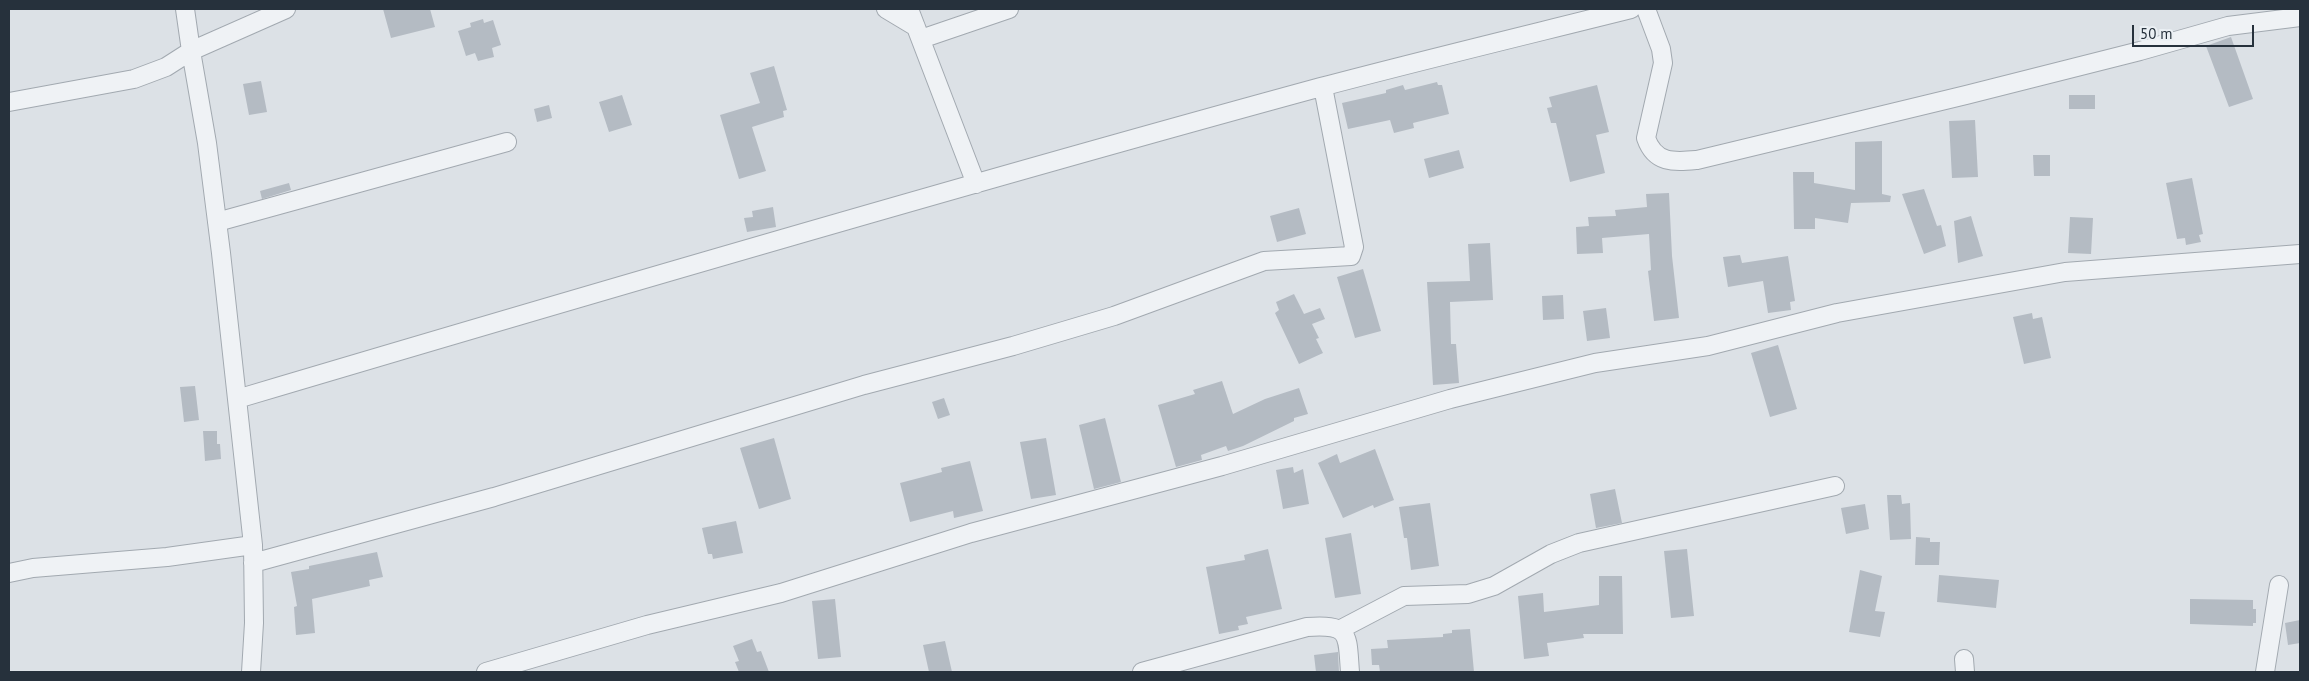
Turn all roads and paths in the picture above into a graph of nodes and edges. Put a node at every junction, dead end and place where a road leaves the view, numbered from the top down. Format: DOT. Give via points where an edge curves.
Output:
graph roads {
  1 [pos="186,9"];
  2 [pos="286,9"];
  3 [pos="886,9"];
  4 [pos="909,9"];
  5 [pos="1009,9"];
  6 [pos="1631,9"];
  7 [pos="1646,9"];
  8 [pos="2300,16"];
  9 [pos="919,33"];
  10 [pos="191,51"];
  11 [pos="1323,87"];
  12 [pos="9,102"];
  13 [pos="507,142"];
  14 [pos="976,184"];
  15 [pos="217,222"];
  16 [pos="2300,254"];
  17 [pos="237,399"];
  18 [pos="1835,486"];
  19 [pos="253,554"];
  20 [pos="9,573"];
  21 [pos="2279,585"];
  22 [pos="1341,629"];
  23 [pos="250,672"];
  24 [pos="486,672"];
  25 [pos="1142,672"];
  26 [pos="1350,672"];
  27 [pos="2265,672"];
  1 -- 10 [label="street"];
  2 -- 10 [label="street"];
  3 -- 9 [label="street"];
  4 -- 9 [label="street"];
  5 -- 9 [label="street"];
  6 -- 11 [label="street"];
  7 -- 8 [label="street" via="1663,63 1646,138 1650,150 1661,158 1678,161 1697,160 1966,95 2228,26"];
  9 -- 14 [label="street"];
  10 -- 12 [label="street" via="166,67 134,79"];
  10 -- 15 [label="street"];
  11 -- 14 [label="street"];
  11 -- 19 [label="street" via="1354,247 1351,256 1264,261 1132,310 1013,346 864,385 503,494"];
  13 -- 15 [label="street"];
  14 -- 17 [label="street"];
  15 -- 17 [label="street"];
  16 -- 24 [label="street" via="2065,272 1837,313 1708,346 1595,363 1450,399 1222,466 971,533 781,593 647,625"];
  17 -- 19 [label="street"];
  18 -- 22 [label="street" via="1579,543 1551,554 1494,586 1468,594 1404,596"];
  19 -- 20 [label="street" via="167,557 33,568"];
  19 -- 23 [label="street" via="254,623"];
  21 -- 27 [label="street"];
  22 -- 25 [label="street" via="1307,627"];
  22 -- 26 [label="street" via="1348,639"];
}
